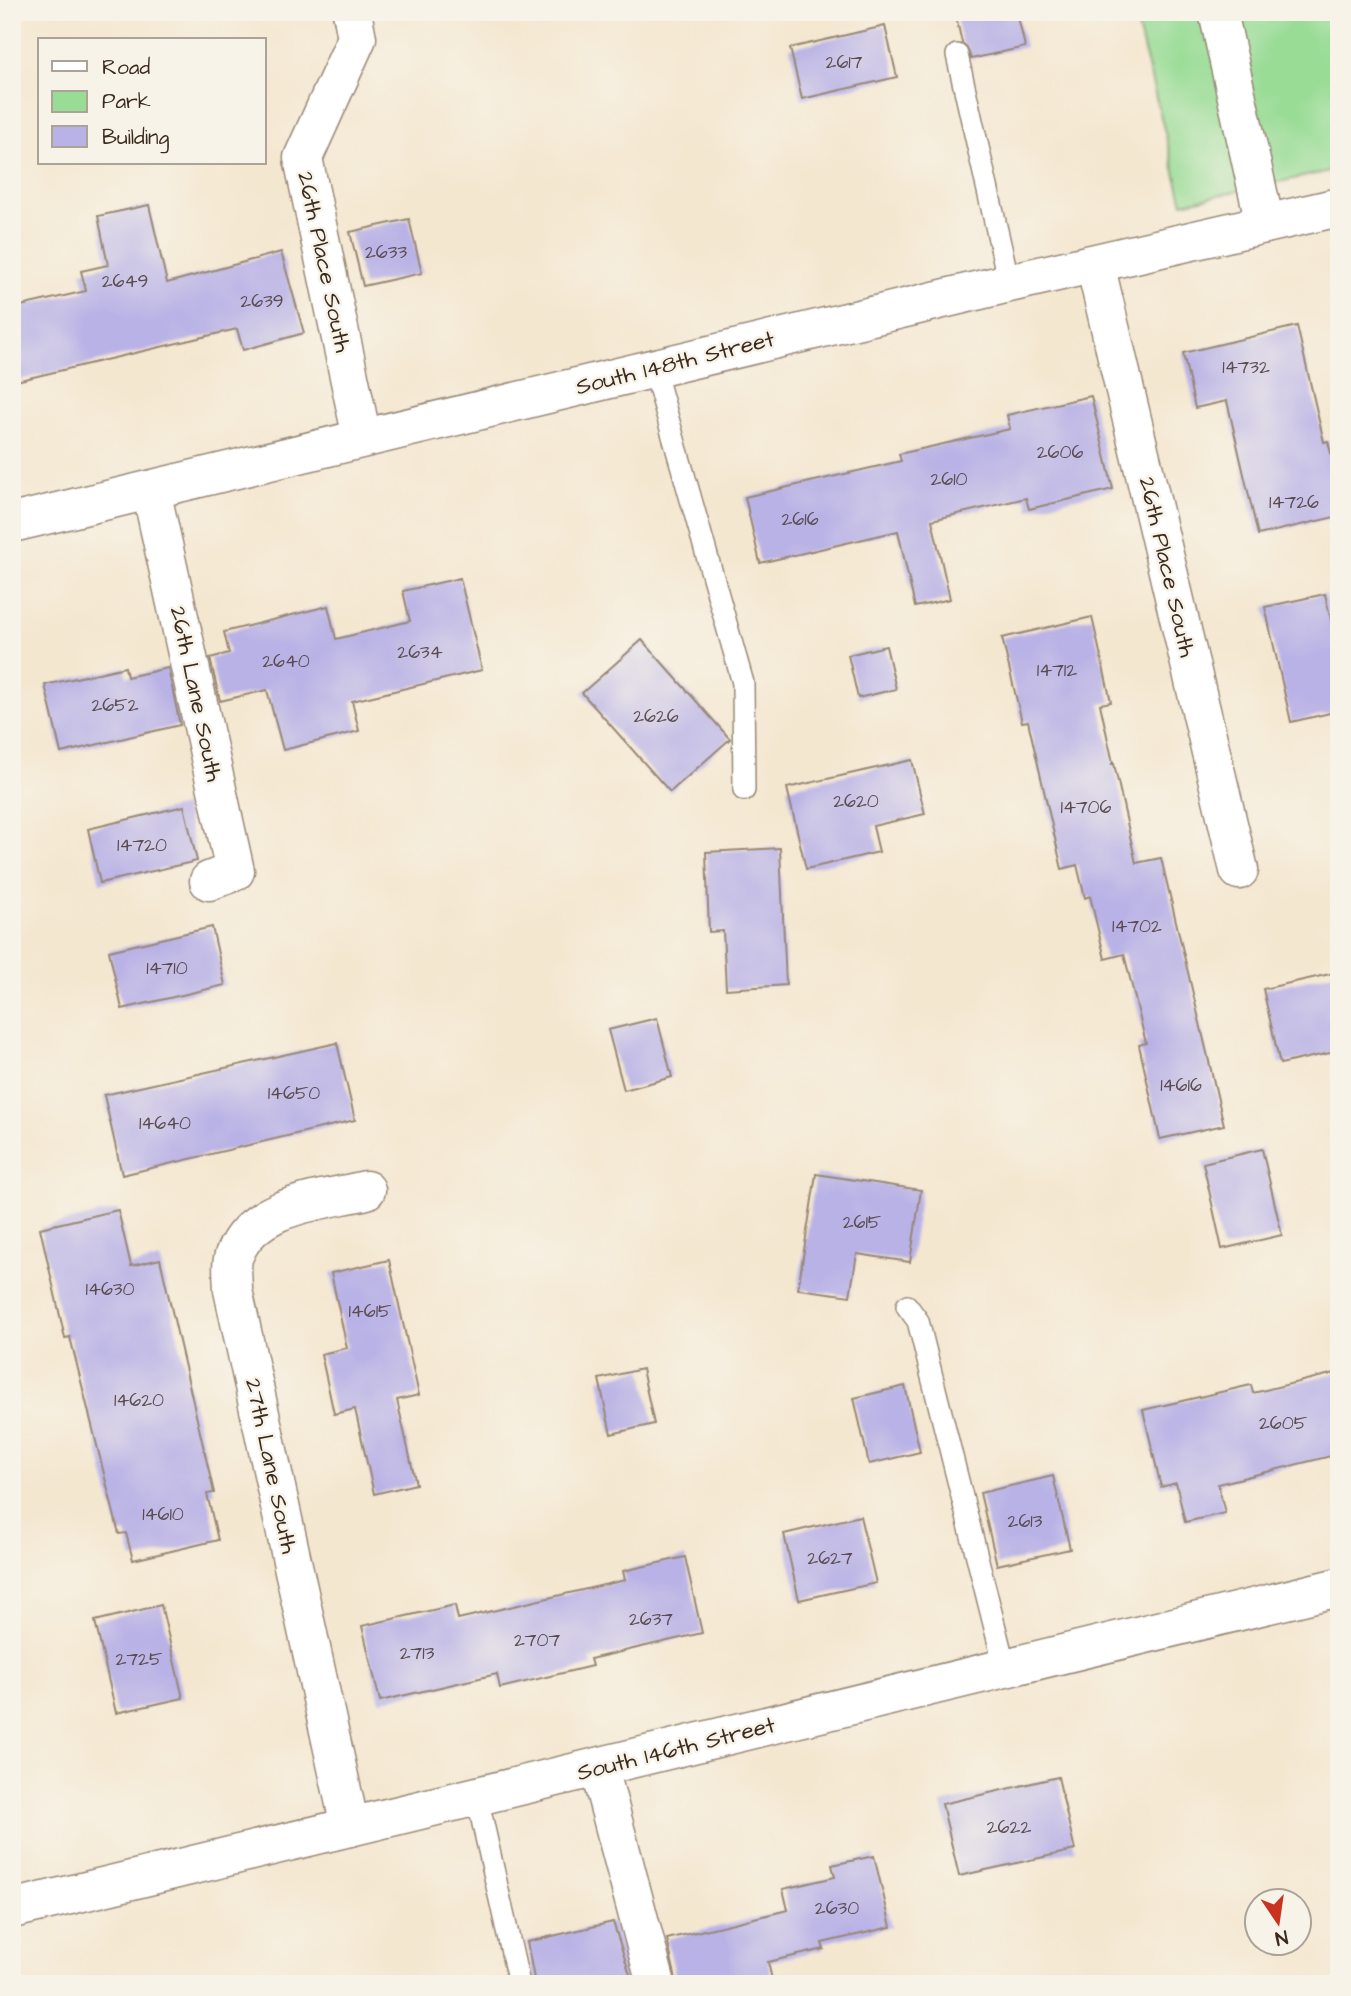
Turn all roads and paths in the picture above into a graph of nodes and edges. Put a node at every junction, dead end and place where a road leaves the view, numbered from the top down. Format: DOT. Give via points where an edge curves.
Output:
graph roads {
  1 [pos="352,12"];
  2 [pos="1218,12"];
  3 [pos="957,55"];
  4 [pos="1339,207"];
  5 [pos="1265,224"];
  6 [pos="1095,264"];
  7 [pos="1009,283"];
  8 [pos="654,369"];
  9 [pos="362,438"];
  10 [pos="151,490"];
  11 [pos="12,523"];
  12 [pos="744,790"];
  13 [pos="1239,870"];
  14 [pos="209,881"];
  15 [pos="366,1190"];
  16 [pos="907,1306"];
  17 [pos="1339,1587"];
  18 [pos="1005,1668"];
  19 [pos="599,1768"];
  20 [pos="477,1797"];
  21 [pos="350,1827"];
  22 [pos="12,1909"];
  23 [pos="519,1984"];
  24 [pos="656,1984"];
  1 -- 9 [label="street, 26th Place South" via="357,38 303,158"];
  2 -- 5 [label="street"];
  3 -- 7 [label="lane"];
  4 -- 5 [label="street, South 148th Street"];
  5 -- 6 [label="street, South 148th Street"];
  6 -- 7 [label="street, South 148th Street"];
  6 -- 13 [label="street, 26th Place South"];
  7 -- 8 [label="street, South 148th Street"];
  8 -- 9 [label="street, South 148th Street"];
  8 -- 12 [label="lane" via="743,682"];
  9 -- 10 [label="street, South 148th Street"];
  10 -- 11 [label="street, South 148th Street"];
  10 -- 14 [label="street, 26th Lane South" via="235,871"];
  15 -- 21 [label="street, 27th Lane South" via="275,1212 247,1231 233,1255 233,1290"];
  16 -- 18 [label="lane" via="918,1321"];
  17 -- 18 [label="street, South 146th Street"];
  18 -- 19 [label="street, South 146th Street"];
  19 -- 20 [label="street, South 146th Street"];
  19 -- 24 [label="street"];
  20 -- 21 [label="street, South 146th Street"];
  20 -- 23 [label="lane"];
  21 -- 22 [label="street, South 146th Street"];
}
